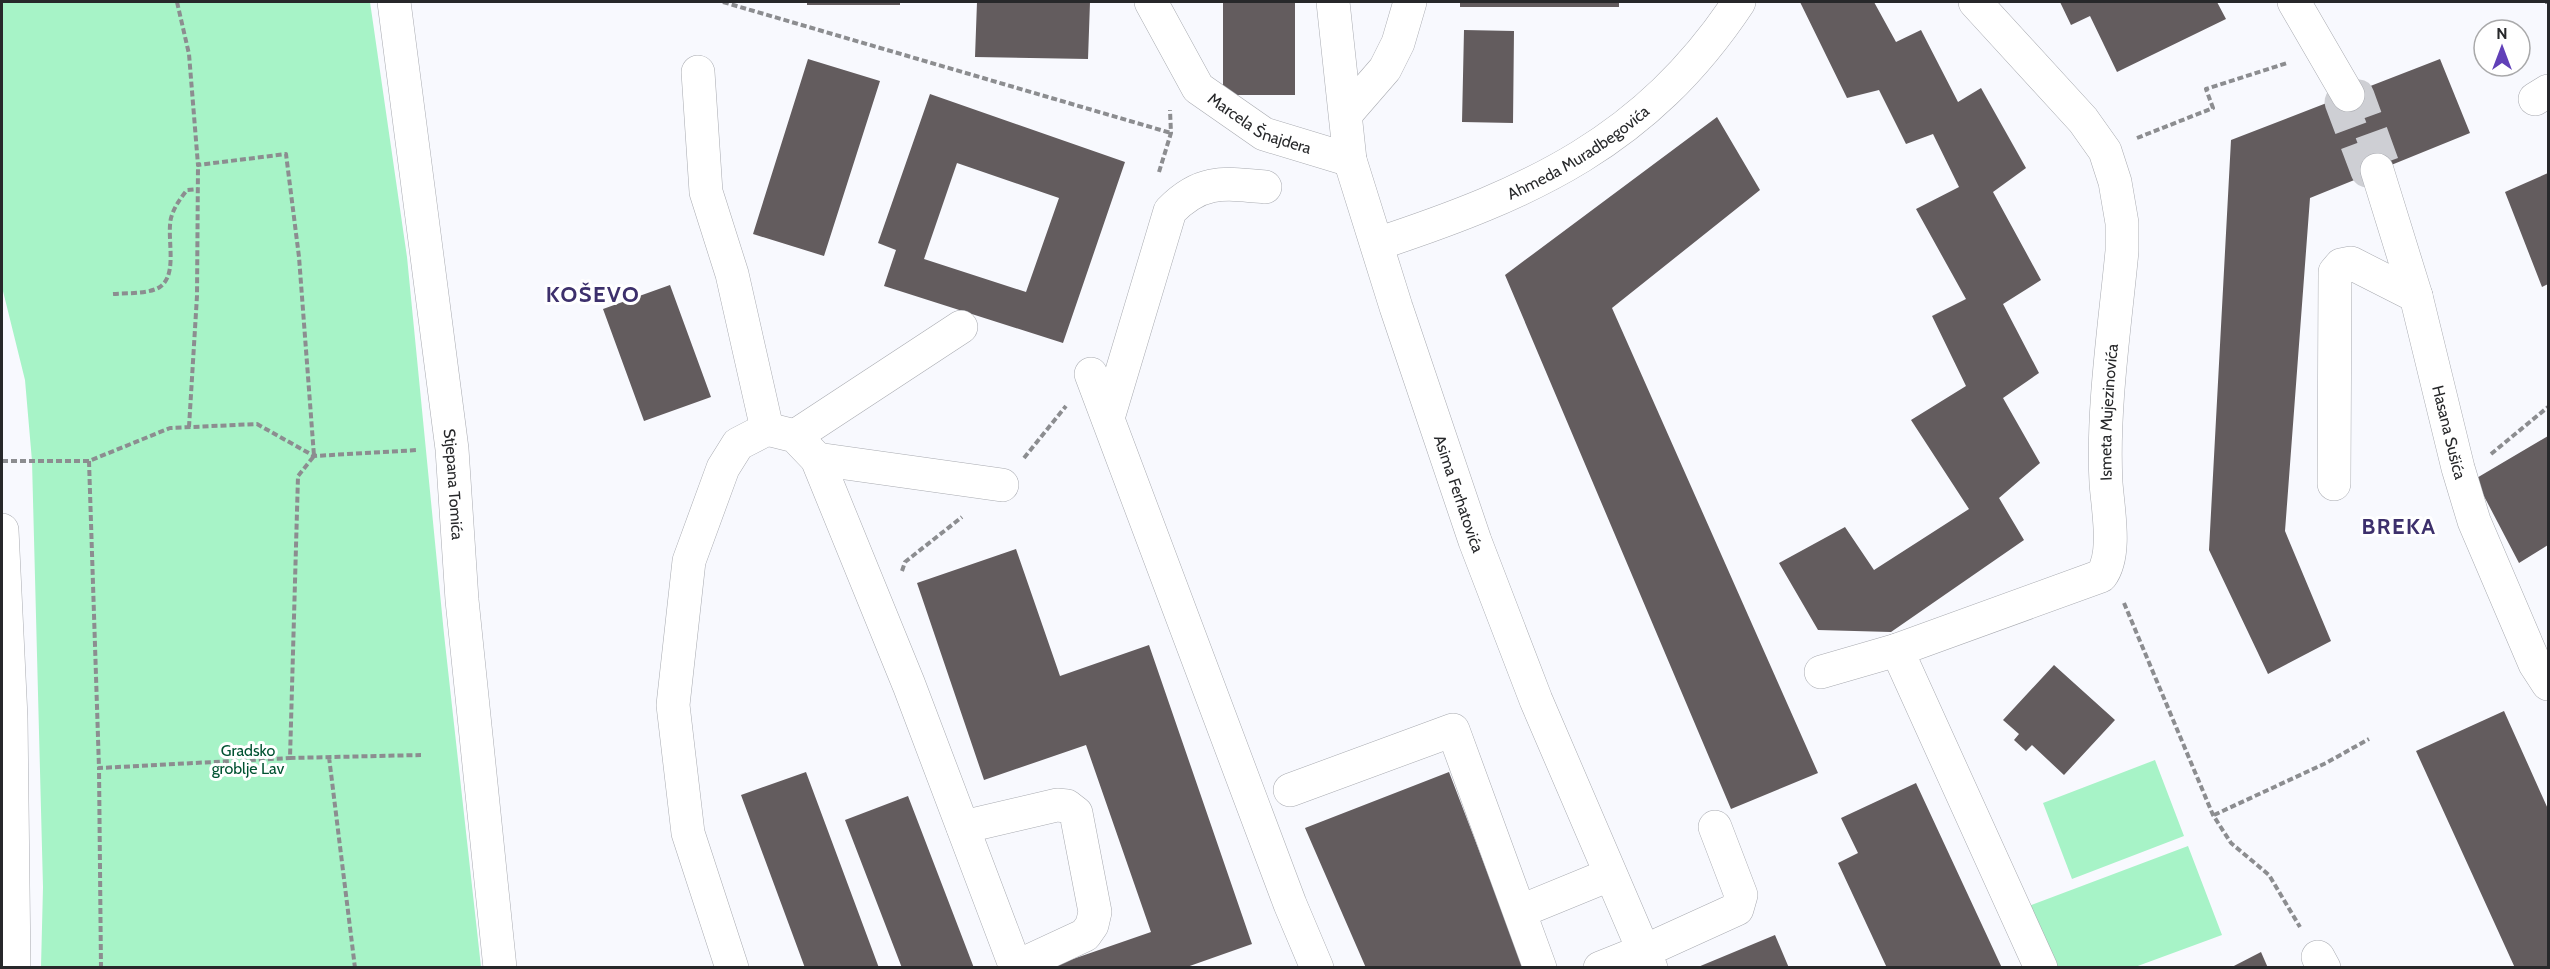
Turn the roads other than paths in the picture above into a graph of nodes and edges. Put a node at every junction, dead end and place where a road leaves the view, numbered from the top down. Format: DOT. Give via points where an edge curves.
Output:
graph roads {
  1 [pos="394,2"];
  2 [pos="1151,2"];
  3 [pos="1333,2"];
  4 [pos="1410,2"];
  5 [pos="1738,2"];
  6 [pos="1975,2"];
  7 [pos="2294,2"];
  8 [pos="698,72"];
  9 [pos="2348,95"];
  10 [pos="1346,114"];
  11 [pos="1350,160"];
  12 [pos="2377,171"];
  13 [pos="1265,187"];
  14 [pos="1377,244"];
  15 [pos="2416,296"];
  16 [pos="961,327"];
  17 [pos="1091,374"];
  18 [pos="1108,418"];
  19 [pos="793,442"];
  20 [pos="2334,484"];
  21 [pos="1002,485"];
  22 [pos="2,530"];
  23 [pos="1897,650"];
  24 [pos="1821,672"];
  25 [pos="2548,684"];
  26 [pos="1290,790"];
  27 [pos="963,827"];
  28 [pos="1715,827"];
  29 [pos="1609,875"];
  30 [pos="1521,911"];
  31 [pos="1647,959"];
  32 [pos="1016,967"];
  33 [pos="14,968"];
  34 [pos="500,968"];
  35 [pos="732,968"];
  36 [pos="1317,968"];
  37 [pos="1540,968"];
  38 [pos="1600,968"];
  39 [pos="2041,968"];
  1 -- 34 [label="street, Stjepana Tomića" via="452,449 462,600"];
  2 -- 11 [label="street, Marcela Šnajdera" via="1197,88 1264,134"];
  3 -- 10 [label="street, Asima Ferhatovića"];
  4 -- 10 [label="street" via="1398,43 1385,69"];
  5 -- 14 [label="street, Ahmeda Muradbegovića" via="1715,38 1682,76 1608,140 1553,174 1480,208"];
  6 -- 23 [label="street, Ismeta Mujezinovića" via="2084,120 2105,151 2115,182 2122,250 2104,451 2108,566 2101,576"];
  7 -- 9 [label="street"];
  8 -- 19 [label="street" via="706,192"];
  10 -- 11 [label="street, Asima Ferhatovića"];
  11 -- 14 [label="street, Asima Ferhatovića"];
  12 -- 15 [label="street, Hasana Sušića"];
  13 -- 18 [label="street" via="1202,187 1185,195 1170,210"];
  14 -- 29 [label="street, Asima Ferhatovića" via="1479,551 1541,715"];
  15 -- 20 [label="street" via="2351,263 2341,265 2335,272"];
  15 -- 25 [label="street, Hasana Sušića" via="2474,521 2535,664"];
  16 -- 19 [label="street"];
  17 -- 18 [label="street"];
  18 -- 36 [label="street"];
  19 -- 21 [label="street"];
  19 -- 27 [label="street" via="883,620"];
  19 -- 35 [label="street" via="738,444 723,468 689,561 673,705 688,833"];
  22 -- 33 [label="street" via="11,718"];
  23 -- 24 [label="street"];
  23 -- 39 [label="street"];
  26 -- 30 [label="street" via="1453,730"];
  27 -- 32 [label="street"];
  27 -- 32 [label="street" via="1057,805 1076,813 1095,912 1092,925 1085,935"];
  28 -- 31 [label="street" via="1741,895 1737,909"];
  29 -- 30 [label="street"];
  29 -- 31 [label="street, Asima Ferhatovića"];
  30 -- 37 [label="street"];
  31 -- 38 [label="street"];
}
